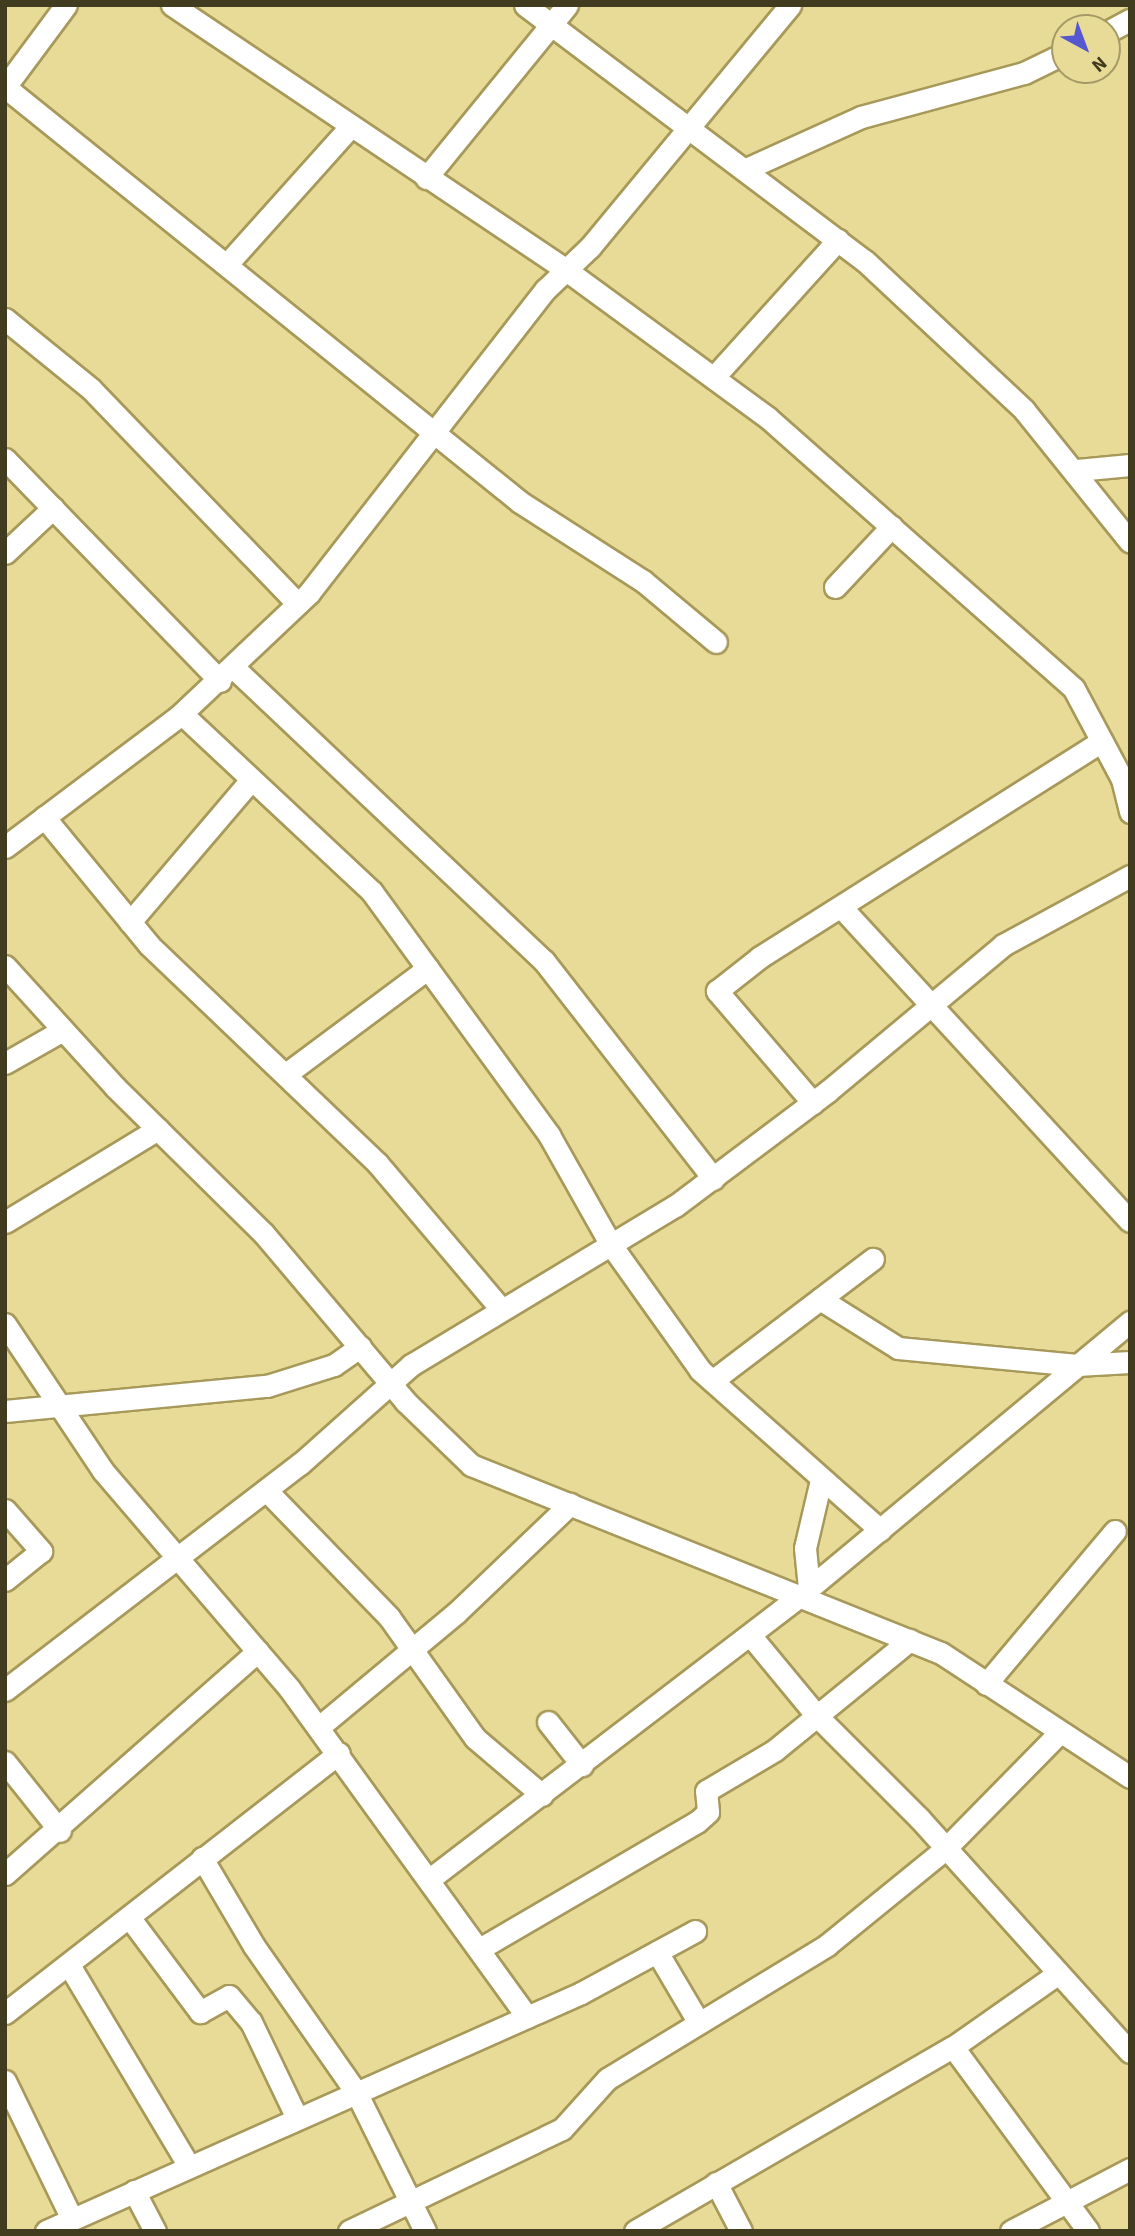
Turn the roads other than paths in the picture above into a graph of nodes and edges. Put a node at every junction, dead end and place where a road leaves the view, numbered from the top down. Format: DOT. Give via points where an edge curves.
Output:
graph roads {
  1 [pos="66,5"];
  2 [pos="172,5"];
  3 [pos="525,5"];
  4 [pos="567,5"];
  5 [pos="790,5"];
  6 [pos="550,27"];
  7 [pos="1051,60"];
  8 [pos="5,87"];
  9 [pos="689,127"];
  10 [pos="349,128"];
  11 [pos="746,169"];
  12 [pos="426,178"];
  13 [pos="838,240"];
  14 [pos="228,263"];
  15 [pos="566,270"];
  16 [pos="5,319"];
  17 [pos="714,377"];
  18 [pos="433,432"];
  19 [pos="5,459"];
  20 [pos="1130,465"];
  21 [pos="1077,470"];
  22 [pos="53,508"];
  23 [pos="892,526"];
  24 [pos="1130,542"];
  25 [pos="5,553"];
  26 [pos="835,587"];
  27 [pos="298,604"];
  28 [pos="716,642"];
  29 [pos="227,675"];
  30 [pos="182,714"];
  31 [pos="1102,741"];
  32 [pos="250,781"];
  33 [pos="1130,812"];
  34 [pos="44,817"];
  35 [pos="5,847"];
  36 [pos="1130,876"];
  37 [pos="842,908"];
  38 [pos="130,922"];
  39 [pos="5,966"];
  40 [pos="428,968"];
  41 [pos="930,1006"];
  42 [pos="61,1031"];
  43 [pos="5,1063"];
  44 [pos="286,1074"];
  45 [pos="813,1103"];
  46 [pos="158,1129"];
  47 [pos="714,1180"];
  48 [pos="1130,1221"];
  49 [pos="5,1222"];
  50 [pos="611,1245"];
  51 [pos="873,1259"];
  52 [pos="820,1299"];
  53 [pos="501,1309"];
  54 [pos="1130,1322"];
  55 [pos="5,1324"];
  56 [pos="360,1347"];
  57 [pos="1130,1362"];
  58 [pos="1077,1365"];
  59 [pos="712,1381"];
  60 [pos="390,1383"];
  61 [pos="57,1408"];
  62 [pos="5,1411"];
  63 [pos="821,1480"];
  64 [pos="267,1490"];
  65 [pos="570,1504"];
  66 [pos="5,1510"];
  67 [pos="880,1530"];
  68 [pos="1115,1531"];
  69 [pos="175,1554"];
  70 [pos="5,1580"];
  71 [pos="805,1592"];
  72 [pos="750,1635"];
  73 [pos="910,1640"];
  74 [pos="258,1651"];
  75 [pos="413,1651"];
  76 [pos="986,1684"];
  77 [pos="5,1690"];
  78 [pos="817,1716"];
  79 [pos="548,1722"];
  80 [pos="319,1727"];
  81 [pos="1059,1733"];
  82 [pos="339,1753"];
  83 [pos="5,1762"];
  84 [pos="582,1765"];
  85 [pos="1130,1777"];
  86 [pos="542,1795"];
  87 [pos="60,1831"];
  88 [pos="944,1850"];
  89 [pos="202,1857"];
  90 [pos="5,1874"];
  91 [pos="431,1878"];
  92 [pos="130,1917"];
  93 [pos="695,1931"];
  94 [pos="481,1948"];
  95 [pos="657,1952"];
  96 [pos="69,1965"];
  97 [pos="1056,1975"];
  98 [pos="5,2013"];
  99 [pos="527,2017"];
  100 [pos="699,2024"];
  101 [pos="953,2047"];
  102 [pos="1130,2052"];
  103 [pos="5,2081"];
  104 [pos="356,2092"];
  105 [pos="298,2118"];
  106 [pos="189,2166"];
  107 [pos="1130,2169"];
  108 [pos="716,2183"];
  109 [pos="134,2191"];
  110 [pos="1067,2201"];
  111 [pos="410,2202"];
  112 [pos="72,2219"];
  113 [pos="46,2231"];
  114 [pos="155,2231"];
  115 [pos="349,2231"];
  116 [pos="425,2231"];
  117 [pos="635,2231"];
  118 [pos="741,2231"];
  119 [pos="1011,2231"];
  120 [pos="1088,2231"];
  1 -- 8 [label="street"];
  2 -- 10 [label="street"];
  3 -- 6 [label="street"];
  4 -- 6 [label="street"];
  5 -- 9 [label="street"];
  6 -- 9 [label="street"];
  6 -- 12 [label="street"];
  7 -- 11 [label="street" via="1024,73 860,117"];
  8 -- 14 [label="street"];
  9 -- 11 [label="street"];
  9 -- 15 [label="street"];
  10 -- 12 [label="street"];
  10 -- 14 [label="street"];
  11 -- 13 [label="street"];
  12 -- 15 [label="street"];
  13 -- 17 [label="street"];
  13 -- 21 [label="street" via="1005,392"];
  14 -- 18 [label="street"];
  15 -- 17 [label="street"];
  15 -- 18 [label="street"];
  16 -- 27 [label="street" via="90,389"];
  17 -- 23 [label="street"];
  18 -- 27 [label="street"];
  18 -- 28 [label="street" via="520,502 643,581"];
  19 -- 22 [label="street"];
  20 -- 21 [label="street"];
  21 -- 24 [label="street"];
  22 -- 25 [label="street"];
  22 -- 29 [label="street"];
  23 -- 26 [label="street"];
  23 -- 31 [label="street" via="1049,662 1074,689"];
  27 -- 29 [label="street"];
  29 -- 30 [label="street"];
  29 -- 47 [label="street" via="544,961"];
  30 -- 32 [label="street"];
  30 -- 34 [label="street"];
  31 -- 33 [label="street"];
  31 -- 37 [label="street"];
  32 -- 38 [label="street"];
  32 -- 40 [label="street" via="340,856"];
  34 -- 35 [label="street"];
  34 -- 38 [label="street"];
  36 -- 41 [label="street" via="1003,944"];
  37 -- 41 [label="street"];
  37 -- 45 [label="street" via="717,991"];
  38 -- 44 [label="street"];
  39 -- 42 [label="street"];
  40 -- 44 [label="street"];
  40 -- 50 [label="street" via="549,1135"];
  41 -- 45 [label="street"];
  41 -- 48 [label="street"];
  42 -- 43 [label="street"];
  42 -- 46 [label="street"];
  44 -- 53 [label="street" via="378,1164"];
  45 -- 47 [label="street"];
  46 -- 49 [label="street"];
  46 -- 56 [label="street" via="264,1234"];
  47 -- 50 [label="street"];
  50 -- 53 [label="street"];
  50 -- 59 [label="street"];
  51 -- 52 [label="street"];
  52 -- 58 [label="street" via="898,1348"];
  52 -- 59 [label="street"];
  53 -- 60 [label="street"];
  54 -- 58 [label="street"];
  55 -- 61 [label="street"];
  56 -- 60 [label="street"];
  56 -- 61 [label="street" via="334,1365 267,1386"];
  57 -- 58 [label="street"];
  58 -- 67 [label="street"];
  59 -- 63 [label="street"];
  60 -- 64 [label="street"];
  60 -- 65 [label="street" via="471,1465"];
  61 -- 62 [label="street"];
  61 -- 69 [label="street"];
  63 -- 67 [label="street"];
  63 -- 71 [label="street" via="805,1548"];
  64 -- 69 [label="street"];
  64 -- 75 [label="street" via="357,1579"];
  65 -- 71 [label="street"];
  65 -- 75 [label="street"];
  66 -- 70 [label="street" via="41,1551"];
  67 -- 71 [label="street"];
  68 -- 76 [label="street"];
  69 -- 74 [label="street"];
  69 -- 77 [label="street"];
  71 -- 72 [label="street"];
  71 -- 73 [label="street"];
  72 -- 78 [label="street"];
  72 -- 84 [label="street"];
  73 -- 76 [label="street"];
  73 -- 78 [label="street"];
  74 -- 80 [label="street"];
  74 -- 87 [label="street"];
  75 -- 80 [label="street"];
  75 -- 86 [label="street" via="475,1738"];
  76 -- 81 [label="street"];
  78 -- 88 [label="street"];
  78 -- 94 [label="street" via="706,1791 708,1812 697,1822"];
  79 -- 84 [label="street"];
  80 -- 82 [label="street"];
  81 -- 85 [label="street"];
  81 -- 88 [label="street"];
  82 -- 89 [label="street"];
  82 -- 91 [label="street"];
  83 -- 87 [label="street"];
  84 -- 86 [label="street"];
  86 -- 91 [label="street"];
  87 -- 90 [label="street"];
  88 -- 97 [label="street"];
  88 -- 100 [label="street" via="827,1945"];
  89 -- 92 [label="street"];
  89 -- 104 [label="street" via="254,1945"];
  91 -- 94 [label="street"];
  92 -- 96 [label="street"];
  92 -- 105 [label="street" via="200,2012 229,1996 251,2022"];
  93 -- 95 [label="street"];
  94 -- 99 [label="street"];
  95 -- 99 [label="street"];
  95 -- 100 [label="street"];
  96 -- 98 [label="street"];
  96 -- 106 [label="street"];
  97 -- 101 [label="street"];
  97 -- 102 [label="street"];
  99 -- 104 [label="street"];
  100 -- 111 [label="street" via="607,2079 562,2129"];
  101 -- 108 [label="street"];
  101 -- 110 [label="street"];
  103 -- 112 [label="street"];
  104 -- 105 [label="street"];
  104 -- 111 [label="street"];
  105 -- 106 [label="street"];
  106 -- 109 [label="street"];
  107 -- 110 [label="street"];
  108 -- 117 [label="street"];
  108 -- 118 [label="street"];
  109 -- 112 [label="street"];
  109 -- 114 [label="street"];
  110 -- 119 [label="street"];
  110 -- 120 [label="street"];
  111 -- 115 [label="street"];
  111 -- 116 [label="street"];
  112 -- 113 [label="street"];
}
